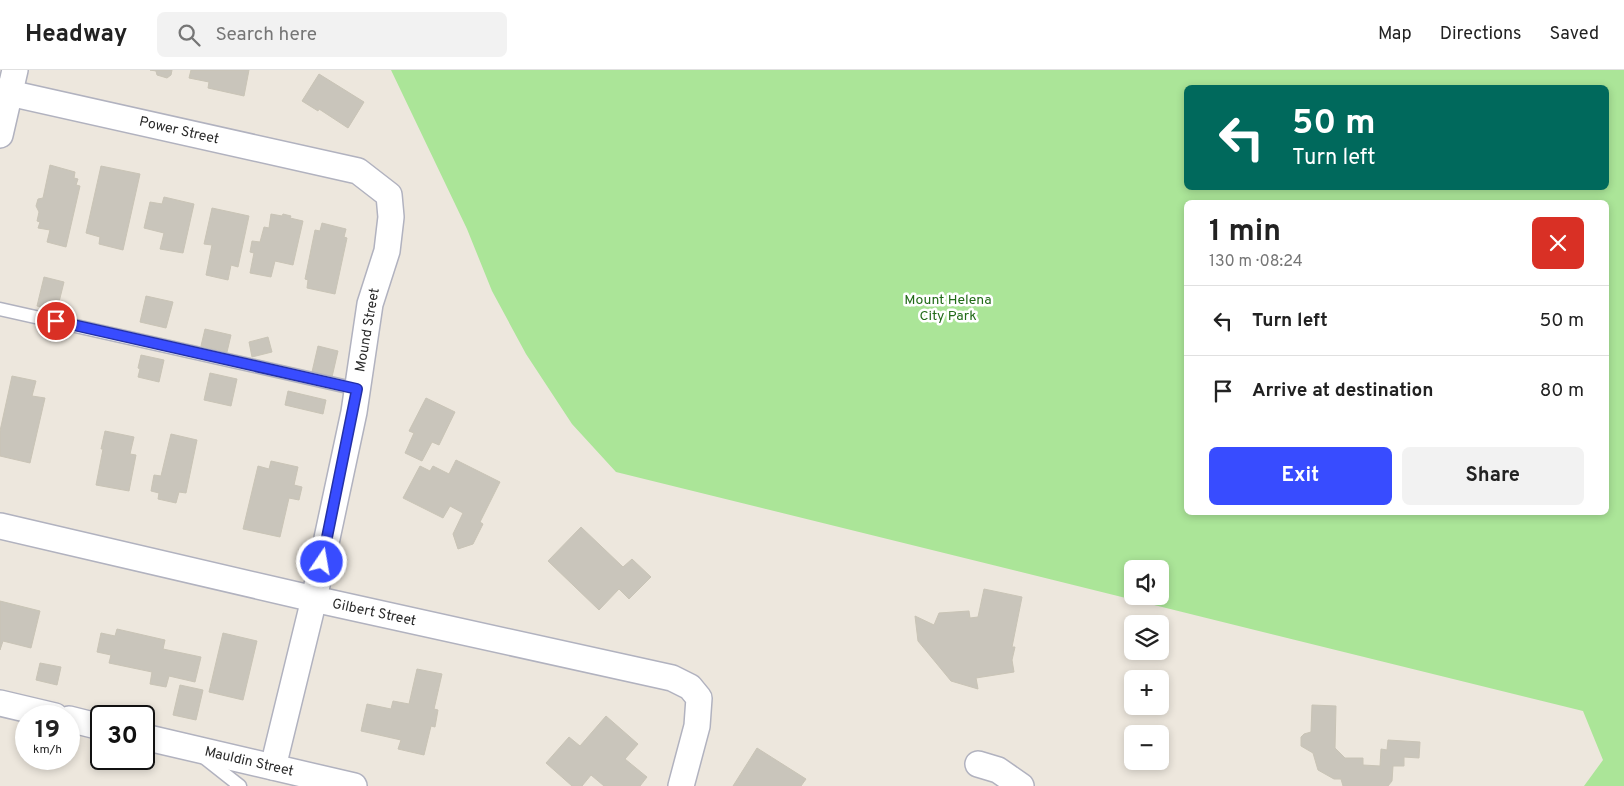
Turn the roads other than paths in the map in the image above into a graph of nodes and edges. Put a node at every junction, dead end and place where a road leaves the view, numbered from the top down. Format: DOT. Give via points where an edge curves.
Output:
graph roads {
  1 [pos="8,85"];
  2 [pos="0,135"];
  3 [pos="358,171"];
  4 [pos="0,308"];
  5 [pos="357,389"];
  6 [pos="0,526"];
  7 [pos="314,599"];
  8 [pos="0,703"];
  9 [pos="15,706"];
  10 [pos="155,740"];
  11 [pos="192,748"];
  12 [pos="978,764"];
  13 [pos="273,767"];
  14 [pos="240,786"];
  15 [pos="354,786"];
  16 [pos="682,786"];
  17 [pos="1021,786"];
  1 -- 2 [label="street"];
  1 -- 3 [label="street, Power Street"];
  3 -- 5 [label="street, Mound Street" via="389,195 391,217 387,251 370,304"];
  4 -- 5 [label="lane"];
  5 -- 7 [label="street, Mound Street"];
  6 -- 7 [label="street, Gilbert Street"];
  7 -- 13 [label="street, Mound Street"];
  7 -- 16 [label="street, Gilbert Street" via="672,678 690,687 699,698 698,716"];
  8 -- 9 [label="street"];
  10 -- 11 [label="street, Mauldin Street"];
  11 -- 13 [label="street, Mauldin Street"];
  11 -- 14 [label="lane"];
  12 -- 17 [label="street" via="998,770"];
  13 -- 15 [label="street, Mauldin Street"];
}
